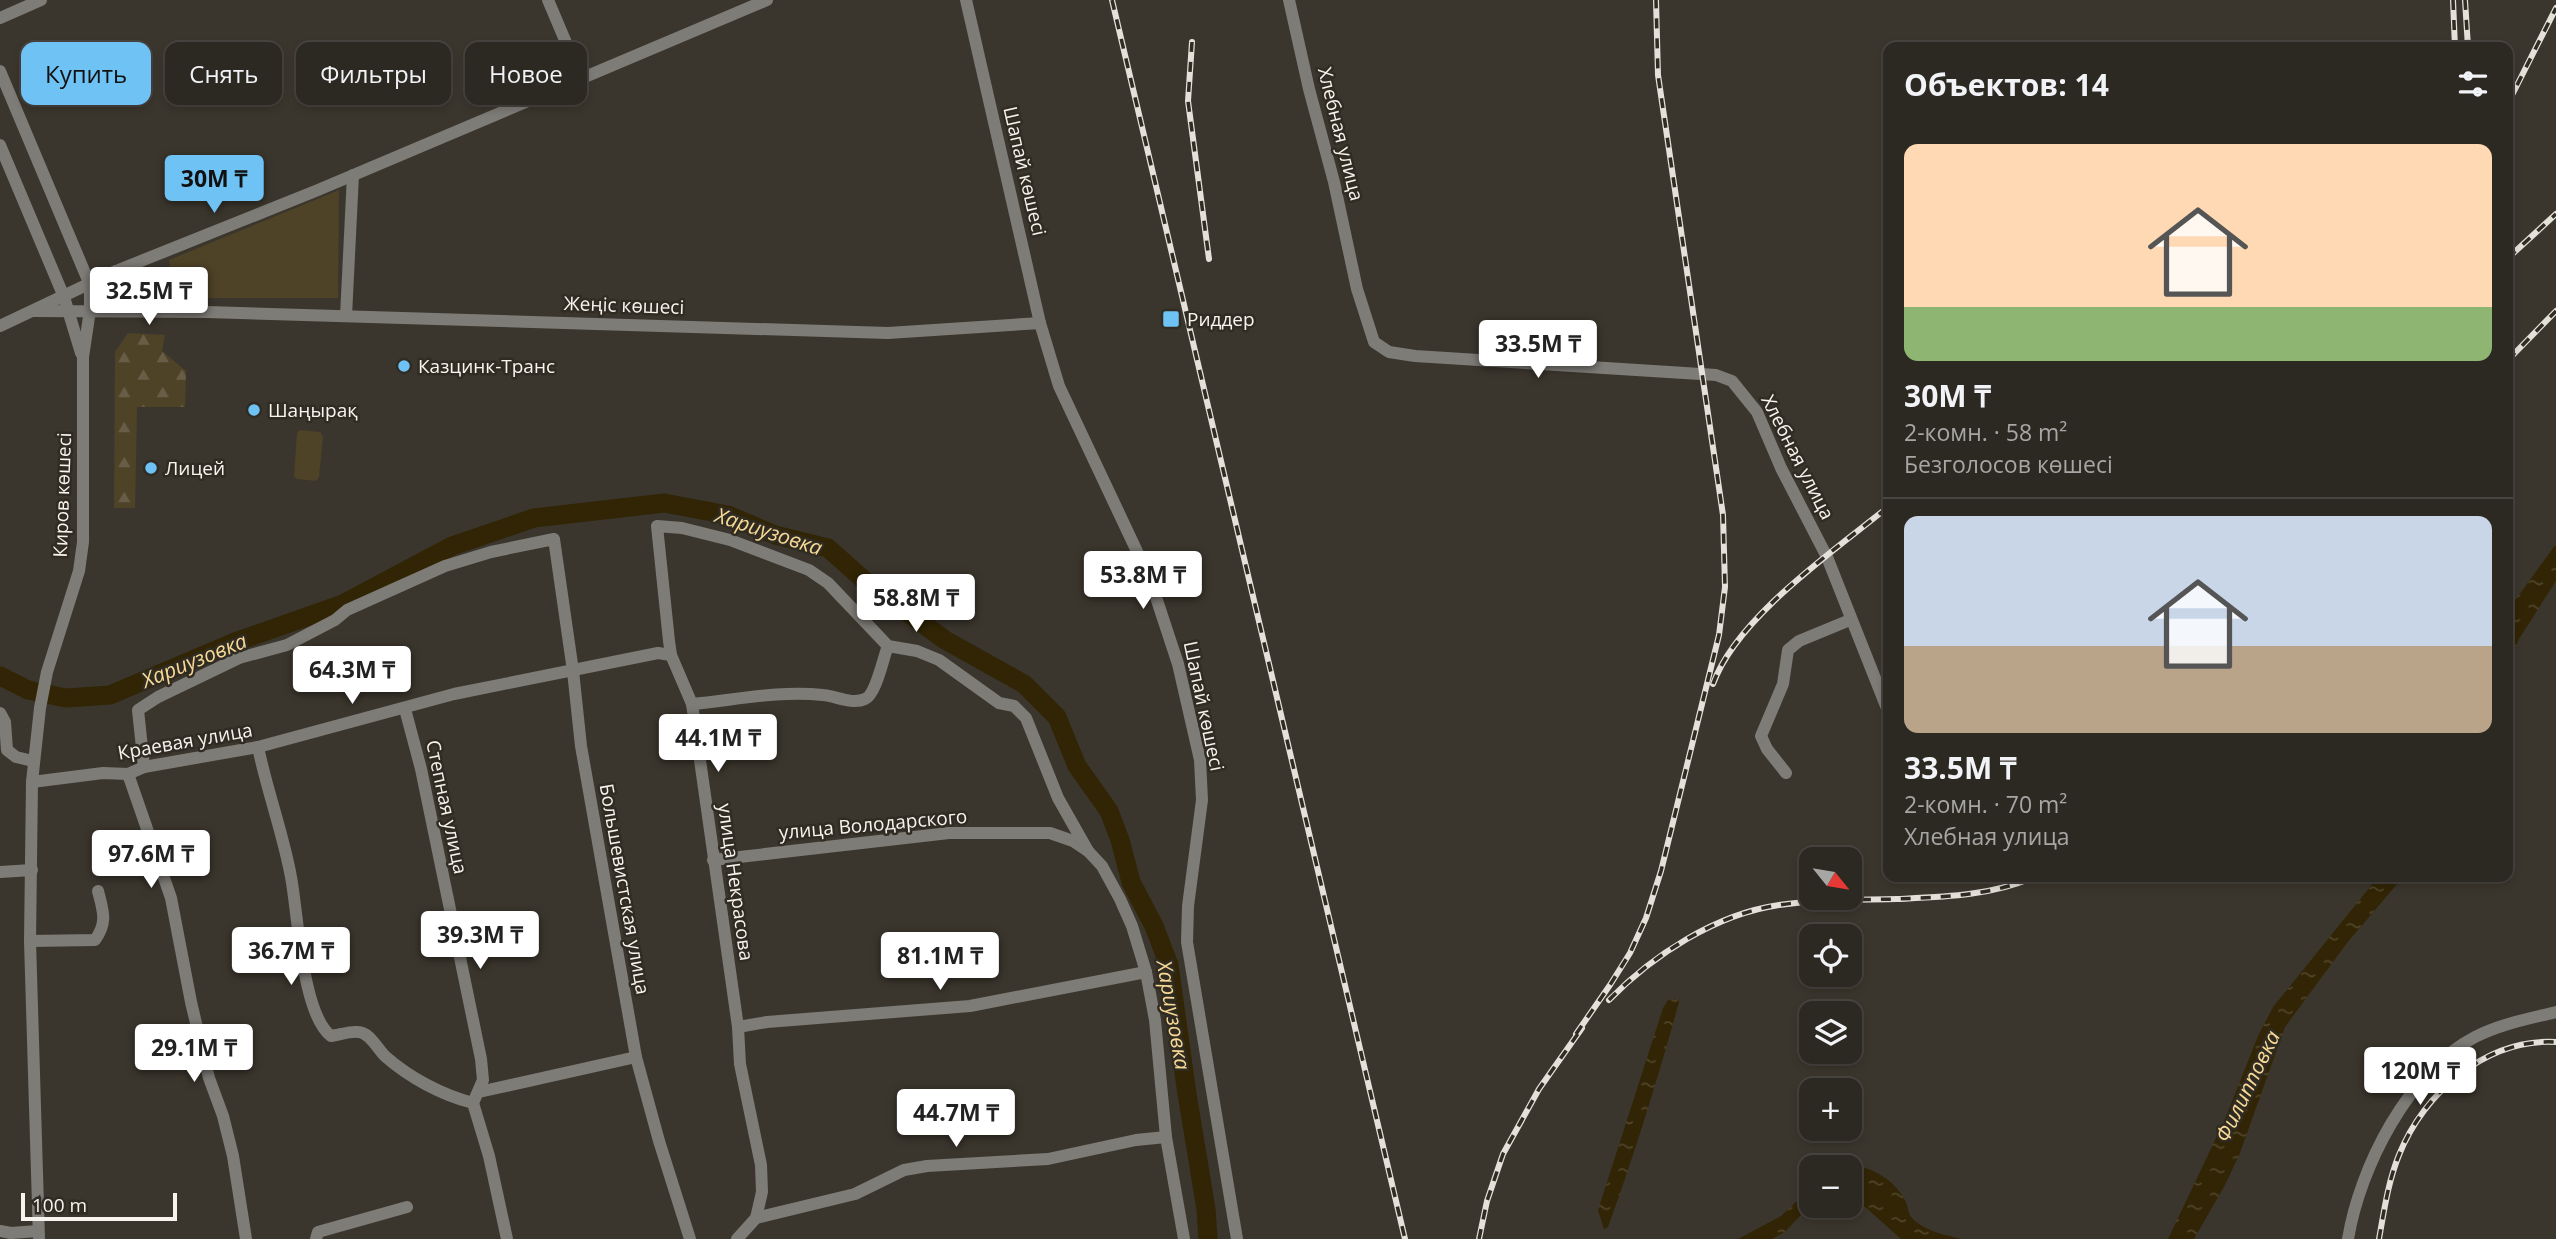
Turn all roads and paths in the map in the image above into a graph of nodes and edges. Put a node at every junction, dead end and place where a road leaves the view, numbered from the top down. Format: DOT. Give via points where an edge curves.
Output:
graph roads {
  1 [pos="41,0"];
  2 [pos="548,0"];
  3 [pos="767,0"];
  4 [pos="966,0"];
  5 [pos="1289,0"];
  6 [pos="0,18"];
  7 [pos="566,42"];
  8 [pos="0,71"];
  9 [pos="587,75"];
  10 [pos="518,105"];
  11 [pos="0,145"];
  12 [pos="353,175"];
  13 [pos="116,271"];
  14 [pos="90,285"];
  15 [pos="64,297"];
  16 [pos="90,310"];
  17 [pos="34,311"];
  18 [pos="68,311"];
  19 [pos="207,312"];
  20 [pos="346,316"];
  21 [pos="1040,323"];
  22 [pos="0,326"];
  23 [pos="83,356"];
  24 [pos="1850,620"];
  25 [pos="888,646"];
  26 [pos="671,655"];
  27 [pos="573,671"];
  28 [pos="1883,699"];
  29 [pos="692,704"];
  30 [pos="405,709"];
  31 [pos="0,713"];
  32 [pos="258,747"];
  33 [pos="33,761"];
  34 [pos="144,767"];
  35 [pos="1786,773"];
  36 [pos="128,774"];
  37 [pos="32,782"];
  38 [pos="1088,850"];
  39 [pos="713,860"];
  40 [pos="32,870"];
  41 [pos="0,872"];
  42 [pos="98,891"];
  43 [pos="30,940"];
  44 [pos="1146,972"];
  45 [pos="2556,1012"];
  46 [pos="738,1027"];
  47 [pos="636,1057"];
  48 [pos="476,1098"];
  49 [pos="1166,1137"];
  50 [pos="407,1207"];
  51 [pos="756,1218"];
  52 [pos="0,1231"];
  53 [pos="38,1235"];
  54 [pos="246,1239"];
  55 [pos="316,1239"];
  56 [pos="507,1239"];
  57 [pos="690,1239"];
  58 [pos="737,1239"];
  59 [pos="1184,1239"];
  60 [pos="1237,1239"];
  61 [pos="2347,1239"];
  1 -- 6 [label="street"];
  2 -- 7 [label="street"];
  3 -- 9 [label="street"];
  4 -- 21 [label="street, Шапай көшесі"];
  5 -- 24 [label="street, Хлебная улица" via="1357,289 1374,342 1389,352 1415,356 1716,376 1732,381 1757,412 1827,557"];
  8 -- 14 [label="street"];
  10 -- 12 [label="street"];
  11 -- 15 [label="street"];
  12 -- 13 [label="street"];
  12 -- 20 [label="street"];
  13 -- 14 [label="street"];
  13 -- 19 [label="street, Жеңіс көшесі" via="144,279"];
  14 -- 15 [label="street"];
  14 -- 16 [label="street"];
  15 -- 17 [label="street"];
  15 -- 18 [label="street"];
  16 -- 18 [label="street, Жеңіс көшесі"];
  16 -- 19 [label="street, Жеңіс көшесі"];
  16 -- 23 [label="street"];
  17 -- 18 [label="street, Жеңіс көшесі"];
  17 -- 22 [label="street"];
  18 -- 23 [label="street"];
  19 -- 20 [label="street, Жеңіс көшесі"];
  20 -- 21 [label="street, Жеңіс көшесі" via="888,333"];
  21 -- 60 [label="street, Шапай көшесі" via="1059,386 1150,579 1178,664 1200,760 1200,833 1187,943"];
  23 -- 33 [label="street, Киров көшесі" via="83,542 79,571 47,671"];
  24 -- 28 [label="street, Хлебная улица"];
  24 -- 35 [label="street" via="1788,650 1783,684 1761,736"];
  25 -- 26 [label="street, улица Некрасова" via="828,583 809,570 730,540 657,526"];
  25 -- 29 [label="street" via="873,694 865,700 785,695"];
  25 -- 38 [label="street" via="939,660 1026,718 1058,798"];
  26 -- 27 [label="street, Краевая улица" via="658,653"];
  26 -- 29 [label="street, улица Некрасова"];
  27 -- 30 [label="street, Краевая улица" via="454,694"];
  27 -- 34 [label="street, Большевистская улица" via="554,539 491,552 445,566 347,610 287,645 239,658 158,697 138,710"];
  27 -- 47 [label="street, Большевистская улица" via="580,746"];
  29 -- 39 [label="street, улица Некрасова"];
  30 -- 32 [label="street, Краевая улица"];
  30 -- 48 [label="street, Степная улица" via="481,1059 483,1080"];
  31 -- 33 [label="street" via="7,750"];
  32 -- 34 [label="street, Краевая улица"];
  32 -- 48 [label="street" via="291,878 306,983 323,1030 331,1036 359,1031 401,1069 432,1087"];
  33 -- 37 [label="street"];
  34 -- 36 [label="street, Краевая улица"];
  36 -- 37 [label="street, Краевая улица"];
  36 -- 54 [label="street" via="171,898 209,1078 233,1156"];
  37 -- 40 [label="street"];
  38 -- 39 [label="street, улица Володарского" via="1050,833 949,833"];
  38 -- 44 [label="street, улица Володарского" via="1120,899"];
  39 -- 46 [label="street, улица Некрасова"];
  40 -- 41 [label="street"];
  40 -- 43 [label="street"];
  42 -- 43 [label="street" via="104,917 103,930 95,940"];
  43 -- 53 [label="street"];
  44 -- 46 [label="street" via="970,1006"];
  44 -- 49 [label="street, улица Володарского"];
  45 -- 61 [label="street" via="2511,1022 2473,1038 2434,1068 2405,1099 2366,1178"];
  46 -- 51 [label="street, улица Некрасова" via="740,1064 761,1165 762,1192"];
  47 -- 48 [label="street"];
  47 -- 57 [label="street, Большевистская улица"];
  48 -- 56 [label="street, Степная улица"];
  49 -- 51 [label="street" via="1048,1159 904,1170 855,1194"];
  49 -- 59 [label="street, улица Володарского"];
  50 -- 55 [label="street" via="325,1230"];
  51 -- 58 [label="street"];
  52 -- 53 [label="street"];
}
